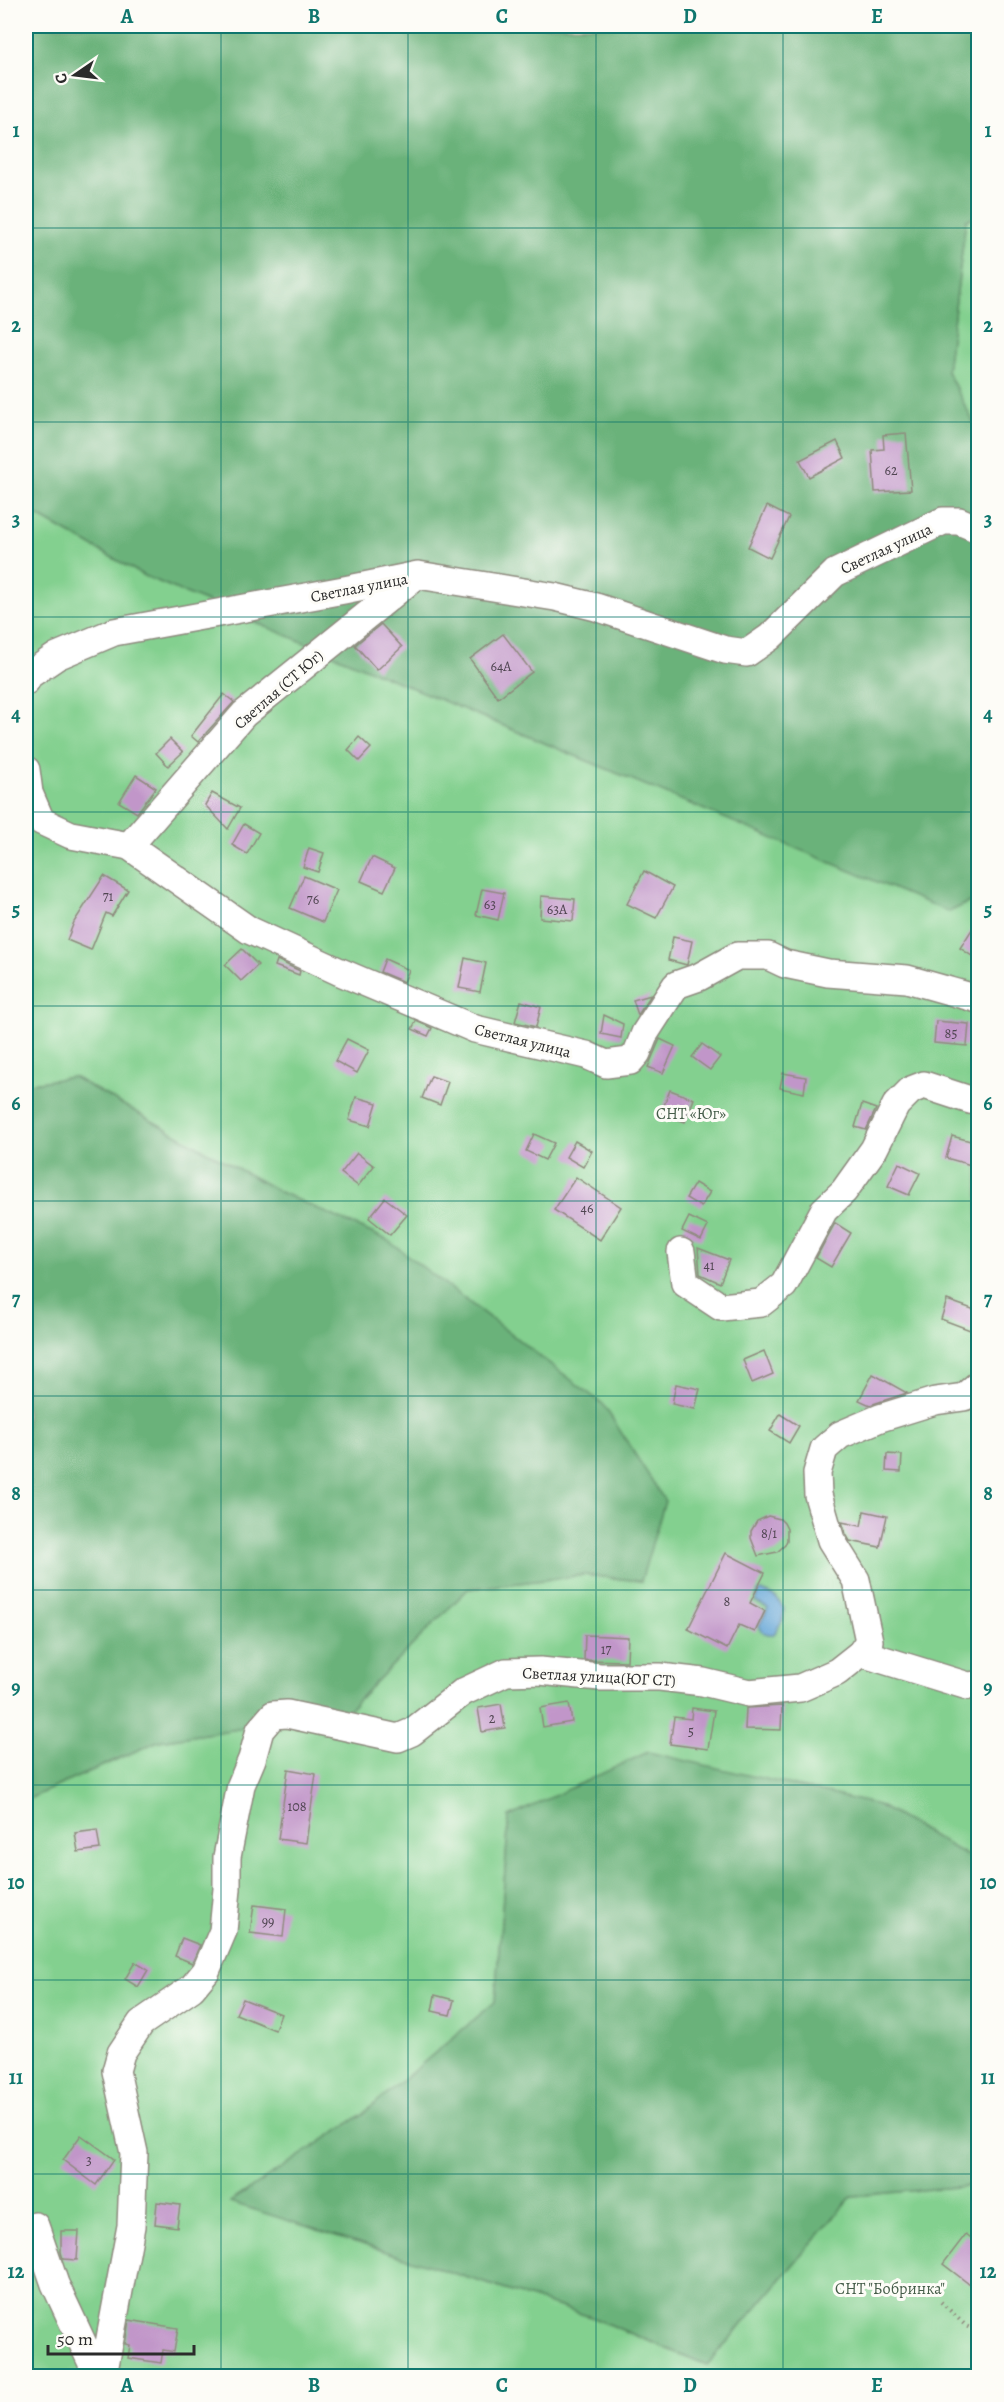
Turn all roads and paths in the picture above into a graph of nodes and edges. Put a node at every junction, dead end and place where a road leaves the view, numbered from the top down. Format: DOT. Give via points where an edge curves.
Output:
graph roads {
  1 [pos="978,529"];
  2 [pos="418,575"];
  3 [pos="26,681"];
  4 [pos="27,786"];
  5 [pos="129,846"];
  6 [pos="978,999"];
  7 [pos="978,1101"];
  8 [pos="681,1252"];
  9 [pos="978,1385"];
  10 [pos="861,1653"];
  11 [pos="978,1685"];
  12 [pos="35,2226"];
  13 [pos="941,2302"];
  14 [pos="978,2332"];
  15 [pos="100,2376"];
  1 -- 2 [label="street, Светлая улица" via="959,521 943,521 835,573 770,638 747,653 725,650 555,597"];
  2 -- 3 [label="street, Светлая улица" via="114,632 57,656 26,677"];
  2 -- 5 [label="street, Светлая (СТ Юг)" via="244,714"];
  4 -- 5 [label="street, Светлая улица" via="41,821 71,835"];
  5 -- 6 [label="street, Светлая улица" via="249,930 338,971 475,1029 586,1055 606,1064 630,1061 676,985 736,956 768,956 785,964 828,973 907,979"];
  7 -- 8 [label="street" via="924,1084 911,1090 896,1105 856,1175 824,1210 784,1285 761,1303 721,1307 685,1283"];
  9 -- 10 [label="street" via="964,1398 935,1401 880,1418 840,1435 824,1449 817,1473 818,1495 831,1540 856,1580 869,1641"];
  10 -- 11 [label="street" via="968,1686"];
  10 -- 15 [label="street, Светлая улица(ЮГ СТ)" via="837,1672 800,1688 749,1693 660,1677 506,1672 463,1692 412,1732 398,1738 287,1714 273,1715 260,1730 241,1785 227,1857 223,1931 206,1971 192,1988 141,2023 121,2053 116,2071 134,2153 131,2226"];
  12 -- 15 [label="street" via="55,2284"];
  13 -- 14 [label="path"];
}
